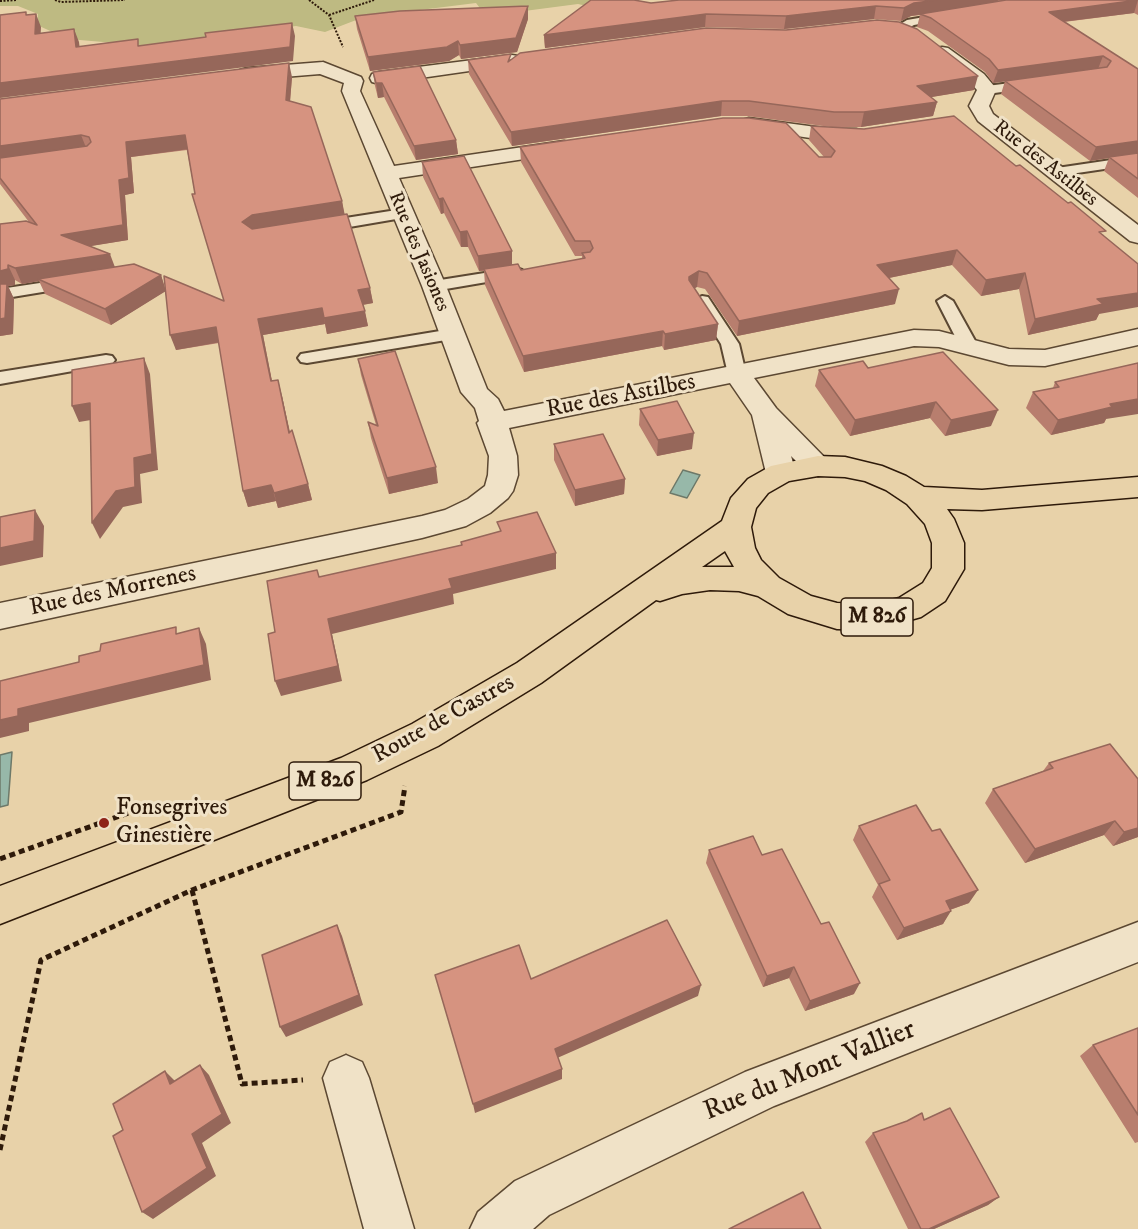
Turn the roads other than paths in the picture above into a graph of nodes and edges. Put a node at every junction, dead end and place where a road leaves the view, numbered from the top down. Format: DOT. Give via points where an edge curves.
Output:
graph roads {
  1 [pos="965,14"];
  2 [pos="881,26"];
  3 [pos="900,28"];
  4 [pos="527,58"];
  5 [pos="344,76"];
  6 [pos="220,78"];
  7 [pos="1042,83"];
  8 [pos="987,90"];
  9 [pos="985,117"];
  10 [pos="962,120"];
  11 [pos="730,124"];
  12 [pos="788,130"];
  13 [pos="872,133"];
  14 [pos="582,144"];
  15 [pos="802,145"];
  16 [pos="1138,160"];
  17 [pos="1057,172"];
  18 [pos="385,174"];
  19 [pos="403,214"];
  20 [pos="302,230"];
  21 [pos="1138,237"];
  22 [pos="537,270"];
  23 [pos="92,280"];
  24 [pos="434,286"];
  25 [pos="0,294"];
  26 [pos="698,294"];
  27 [pos="945,301"];
  28 [pos="452,334"];
  29 [pos="1138,338"];
  30 [pos="969,346"];
  31 [pos="307,358"];
  32 [pos="106,360"];
  33 [pos="738,374"];
  34 [pos="0,378"];
  35 [pos="766,414"];
  36 [pos="491,423"];
  37 [pos="818,466"];
  38 [pos="782,473"];
  39 [pos="1138,487"];
  40 [pos="1067,494"];
  41 [pos="918,497"];
  42 [pos="735,527"];
  43 [pos="948,543"];
  44 [pos="227,567"];
  45 [pos="768,587"];
  46 [pos="638,597"];
  47 [pos="0,616"];
  48 [pos="0,905"];
  49 [pos="1138,942"];
  50 [pos="346,1078"];
  51 [pos="389,1229"];
  52 [pos="495,1229"];
  1 -- 3 [label="lane" via="911,22"];
  2 -- 3 [label="street, Rue des Astilbes"];
  3 -- 8 [label="street, Rue des Astilbes" via="926,40"];
  4 -- 5 [label="street"];
  5 -- 6 [label="street" via="310,68"];
  5 -- 18 [label="street, Rue des Jasiones"];
  7 -- 8 [label="lane"];
  8 -- 9 [label="street, Rue des Astilbes" via="979,106"];
  9 -- 10 [label="street"];
  9 -- 17 [label="street, Rue des Astilbes"];
  11 -- 12 [label="street"];
  12 -- 13 [label="street" via="831,135"];
  12 -- 15 [label="lane"];
  14 -- 18 [label="street"];
  16 -- 17 [label="lane"];
  17 -- 21 [label="street, Rue des Astilbes"];
  18 -- 19 [label="street, Rue des Jasiones"];
  19 -- 20 [label="lane"];
  19 -- 24 [label="street, Rue des Jasiones"];
  22 -- 24 [label="lane"];
  23 -- 25 [label="lane"];
  24 -- 28 [label="street, Rue des Jasiones"];
  26 -- 33 [label="lane" via="730,344"];
  27 -- 30 [label="lane"];
  28 -- 31 [label="lane"];
  28 -- 36 [label="street, Rue des Jasiones" via="475,392 488,405"];
  29 -- 30 [label="street, Rue des Astilbes" via="1045,358 1009,357"];
  30 -- 33 [label="street, Rue des Astilbes" via="914,338"];
  32 -- 34 [label="lane"];
  33 -- 35 [label="street"];
  33 -- 36 [label="street, Rue des Astilbes"];
  35 -- 37 [label="street"];
  35 -- 38 [label="street"];
  36 -- 44 [label="street, Rue des Jasiones" via="503,456 503,475 498,491 479,506 422,527"];
  37 -- 38 [label="main road, M 826"];
  37 -- 41 [label="main road, M 826" via="872,473"];
  38 -- 42 [label="main road, M 826" via="752,492 742,505"];
  39 -- 40 [label="main road, M 826"];
  40 -- 41 [label="main road, M 826" via="982,500"];
  40 -- 43 [label="main road, M 826" via="1017,504 987,515 963,528"];
  41 -- 43 [label="main road, M 826" via="939,519"];
  42 -- 45 [label="main road, M 826" via="744,558"];
  42 -- 46 [label="main road, Route de Castres / M 826"];
  43 -- 45 [label="main road, M 826" via="948,569 934,592 909,608 875,617 828,614 800,605"];
  44 -- 47 [label="street, Rue des Morrenes"];
  45 -- 46 [label="main road, Route de Castres / M 826" via="739,579 710,578 678,582"];
  46 -- 48 [label="main road, Route de Castres / M 826" via="495,694 425,735 364,764"];
  49 -- 52 [label="street, Rue du Mont Vallier" via="760,1088 532,1198"];
  50 -- 51 [label="street"];
}
